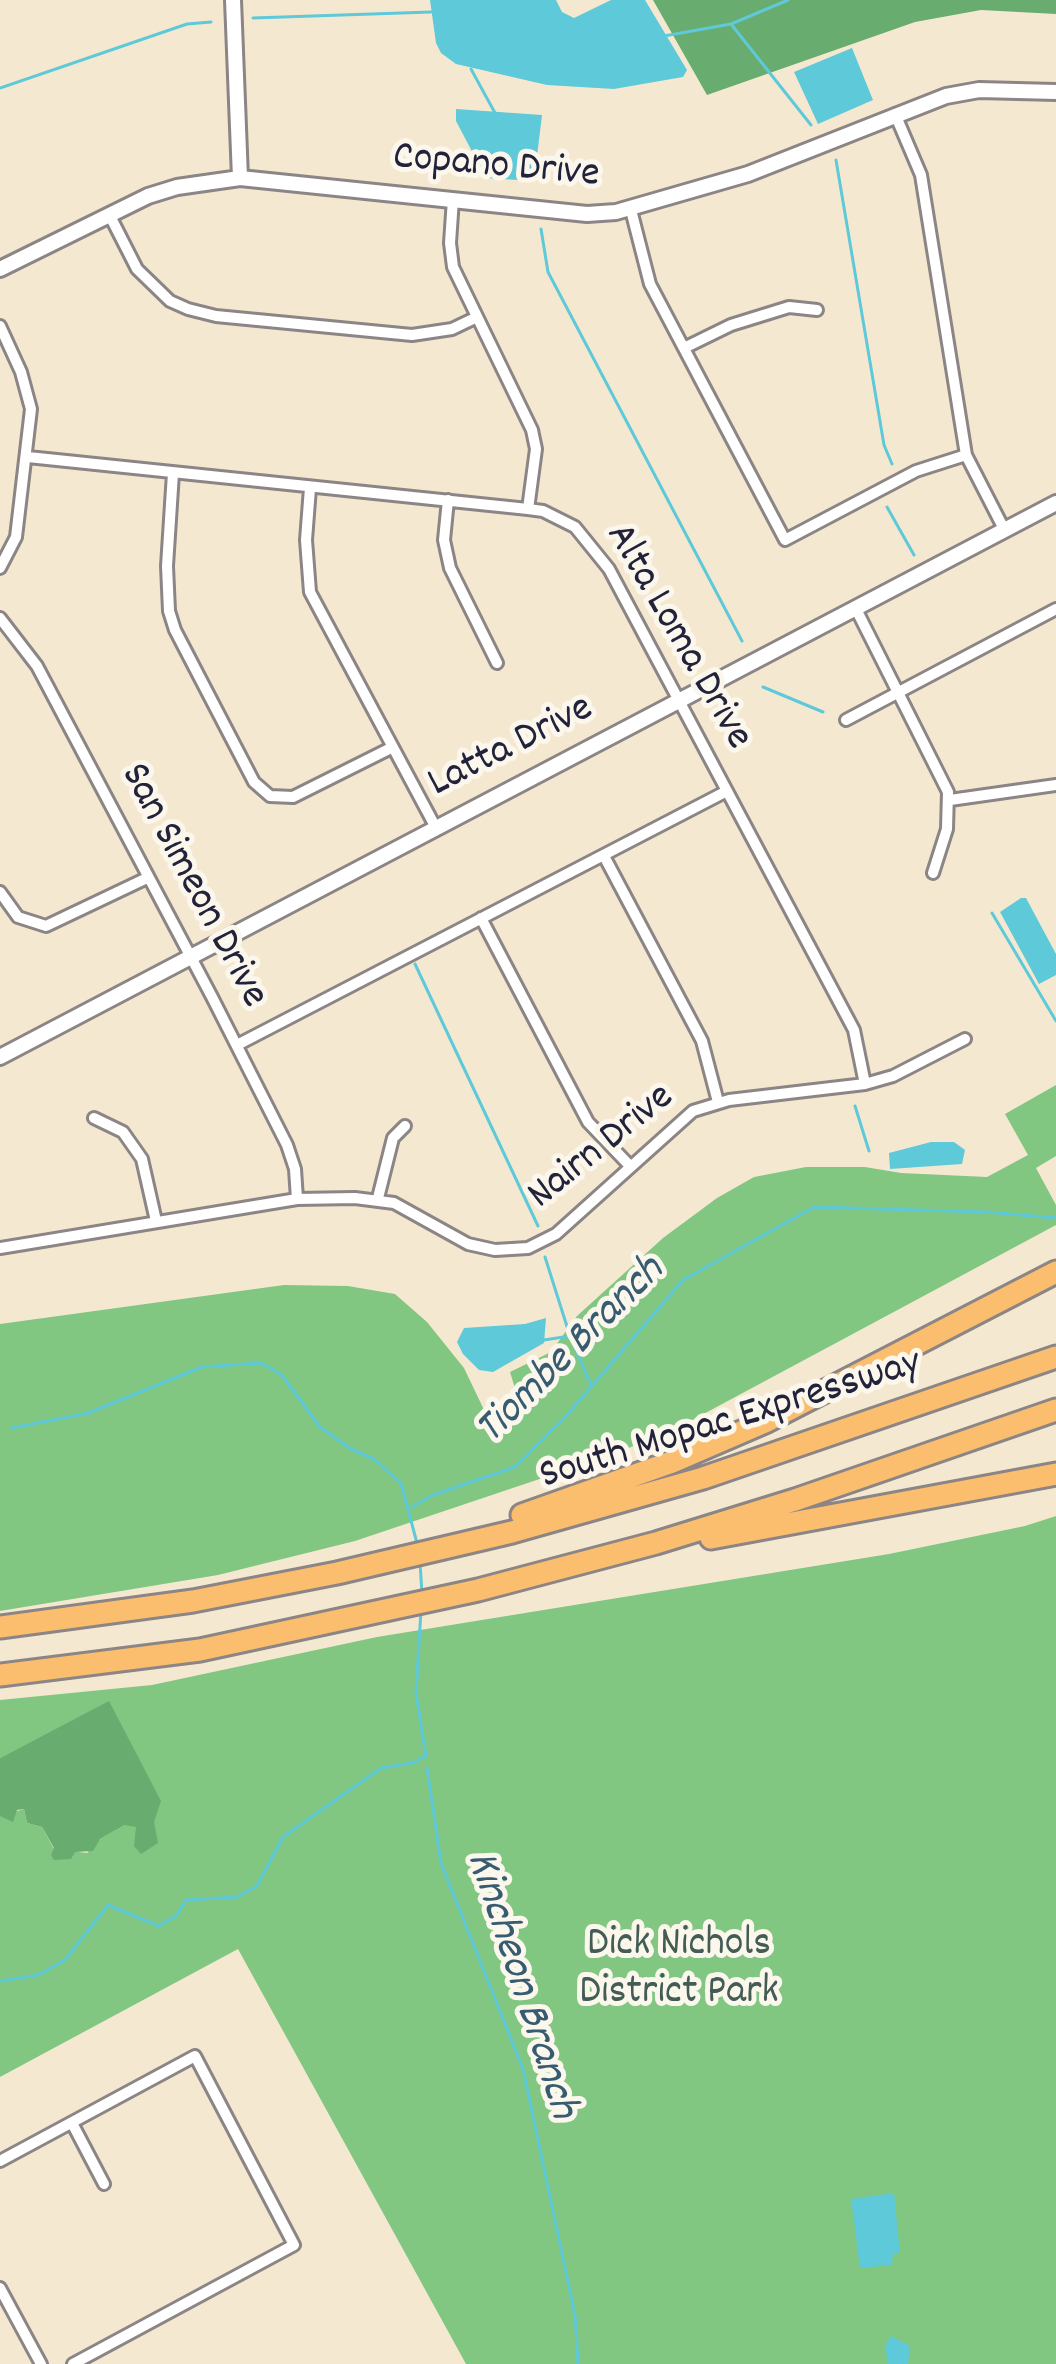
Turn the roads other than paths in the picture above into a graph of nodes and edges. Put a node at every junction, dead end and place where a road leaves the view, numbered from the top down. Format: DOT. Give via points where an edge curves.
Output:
graph roads {
  1 [pos="233,0"];
  2 [pos="1056,92"];
  3 [pos="895,114"];
  4 [pos="240,178"];
  5 [pos="453,199"];
  6 [pos="631,210"];
  7 [pos="109,214"];
  8 [pos="0,269"];
  9 [pos="817,310"];
  10 [pos="475,318"];
  11 [pos="0,326"];
  12 [pos="684,348"];
  13 [pos="966,455"];
  14 [pos="28,457"];
  15 [pos="173,473"];
  16 [pos="310,488"];
  17 [pos="448,500"];
  18 [pos="1056,503"];
  19 [pos="528,509"];
  20 [pos="1004,530"];
  21 [pos="0,568"];
  22 [pos="856,609"];
  23 [pos="1056,609"];
  24 [pos="0,618"];
  25 [pos="497,663"];
  26 [pos="898,691"];
  27 [pos="678,702"];
  28 [pos="846,720"];
  29 [pos="391,748"];
  30 [pos="1056,785"];
  31 [pos="725,793"];
  32 [pos="950,800"];
  33 [pos="435,826"];
  34 [pos="604,856"];
  35 [pos="933,873"];
  36 [pos="147,878"];
  37 [pos="0,892"];
  38 [pos="481,918"];
  39 [pos="190,957"];
  40 [pos="965,1039"];
  41 [pos="237,1045"];
  42 [pos="0,1057"];
  43 [pos="865,1084"];
  44 [pos="718,1102"];
  45 [pos="94,1118"];
  46 [pos="405,1126"];
  47 [pos="630,1166"];
  48 [pos="379,1198"];
  49 [pos="297,1199"];
  50 [pos="156,1221"];
  51 [pos="0,1248"];
  52 [pos="1056,1272"];
  53 [pos="1056,1357"];
  54 [pos="1056,1410"];
  55 [pos="1056,1474"];
  56 [pos="462,1541"];
  57 [pos="656,1543"];
  58 [pos="0,1627"];
  59 [pos="0,1675"];
  60 [pos="72,2123"];
  61 [pos="0,2161"];
  62 [pos="104,2184"];
  63 [pos="0,2288"];
  64 [pos="41,2364"];
  65 [pos="73,2364"];
  1 -- 4 [label="street"];
  2 -- 3 [label="street, Copano Drive" via="979,90"];
  3 -- 6 [label="street, Copano Drive" via="788,160"];
  3 -- 13 [label="street" via="921,175"];
  4 -- 5 [label="street, Copano Drive"];
  4 -- 7 [label="street, Copano Drive" via="177,187"];
  5 -- 6 [label="street, Copano Drive" via="587,214"];
  5 -- 10 [label="street" via="453,267"];
  6 -- 12 [label="street" via="646,273"];
  7 -- 8 [label="street, Copano Drive"];
  7 -- 10 [label="street" via="136,269 188,310 412,335"];
  9 -- 12 [label="street" via="789,308"];
  10 -- 19 [label="street" via="532,430"];
  11 -- 14 [label="street" via="28,391"];
  12 -- 13 [label="street" via="785,540 916,470"];
  13 -- 20 [label="street"];
  14 -- 15 [label="street, Alta Loma Drive"];
  14 -- 21 [label="street" via="16,537"];
  15 -- 16 [label="street, Alta Loma Drive"];
  15 -- 29 [label="street" via="169,611 254,782 270,796 293,797"];
  16 -- 17 [label="street, Alta Loma Drive"];
  16 -- 29 [label="street" via="310,592"];
  17 -- 19 [label="street, Alta Loma Drive"];
  17 -- 25 [label="street" via="449,568"];
  18 -- 20 [label="street, Latta Drive"];
  19 -- 27 [label="street, Alta Loma Drive" via="562,519 598,551"];
  20 -- 22 [label="street, Latta Drive"];
  22 -- 26 [label="street"];
  22 -- 27 [label="street, Latta Drive"];
  23 -- 26 [label="street"];
  24 -- 36 [label="street, San Simeon Drive" via="37,666"];
  26 -- 28 [label="street"];
  26 -- 32 [label="street"];
  27 -- 31 [label="street, Alta Loma Drive"];
  27 -- 33 [label="street, Latta Drive"];
  29 -- 33 [label="street"];
  30 -- 32 [label="street"];
  31 -- 34 [label="street"];
  31 -- 43 [label="street, Alta Loma Drive" via="854,1030"];
  32 -- 35 [label="street"];
  33 -- 39 [label="street, Latta Drive"];
  34 -- 38 [label="street"];
  34 -- 44 [label="street" via="702,1041"];
  36 -- 37 [label="street" via="46,926 18,917"];
  36 -- 39 [label="street, San Simeon Drive"];
  38 -- 41 [label="street"];
  38 -- 47 [label="street" via="588,1122"];
  39 -- 41 [label="street, San Simeon Drive"];
  39 -- 42 [label="street, Latta Drive"];
  40 -- 43 [label="street, Nairn Drive"];
  41 -- 49 [label="street, San Simeon Drive" via="287,1145"];
  43 -- 44 [label="street, Nairn Drive"];
  44 -- 47 [label="street, Nairn Drive" via="681,1119"];
  45 -- 50 [label="street" via="122,1132 142,1159"];
  46 -- 48 [label="street" via="393,1138"];
  47 -- 48 [label="street, Nairn Drive" via="556,1234 527,1248 468,1244"];
  48 -- 49 [label="street, Nairn Drive"];
  49 -- 50 [label="street, Nairn Drive"];
  50 -- 51 [label="street, Nairn Drive"];
  52 -- 56 [label="highway" via="751,1428"];
  53 -- 56 [label="highway, South Mopac Expressway" via="703,1478"];
  54 -- 57 [label="highway"];
  55 -- 57 [label="highway"];
  56 -- 58 [label="highway, South Mopac Expressway" via="193,1601"];
  57 -- 59 [label="highway" via="200,1650"];
  60 -- 61 [label="street"];
  60 -- 62 [label="street"];
  60 -- 65 [label="street" via="194,2056 294,2245"];
  63 -- 64 [label="street"];
}
